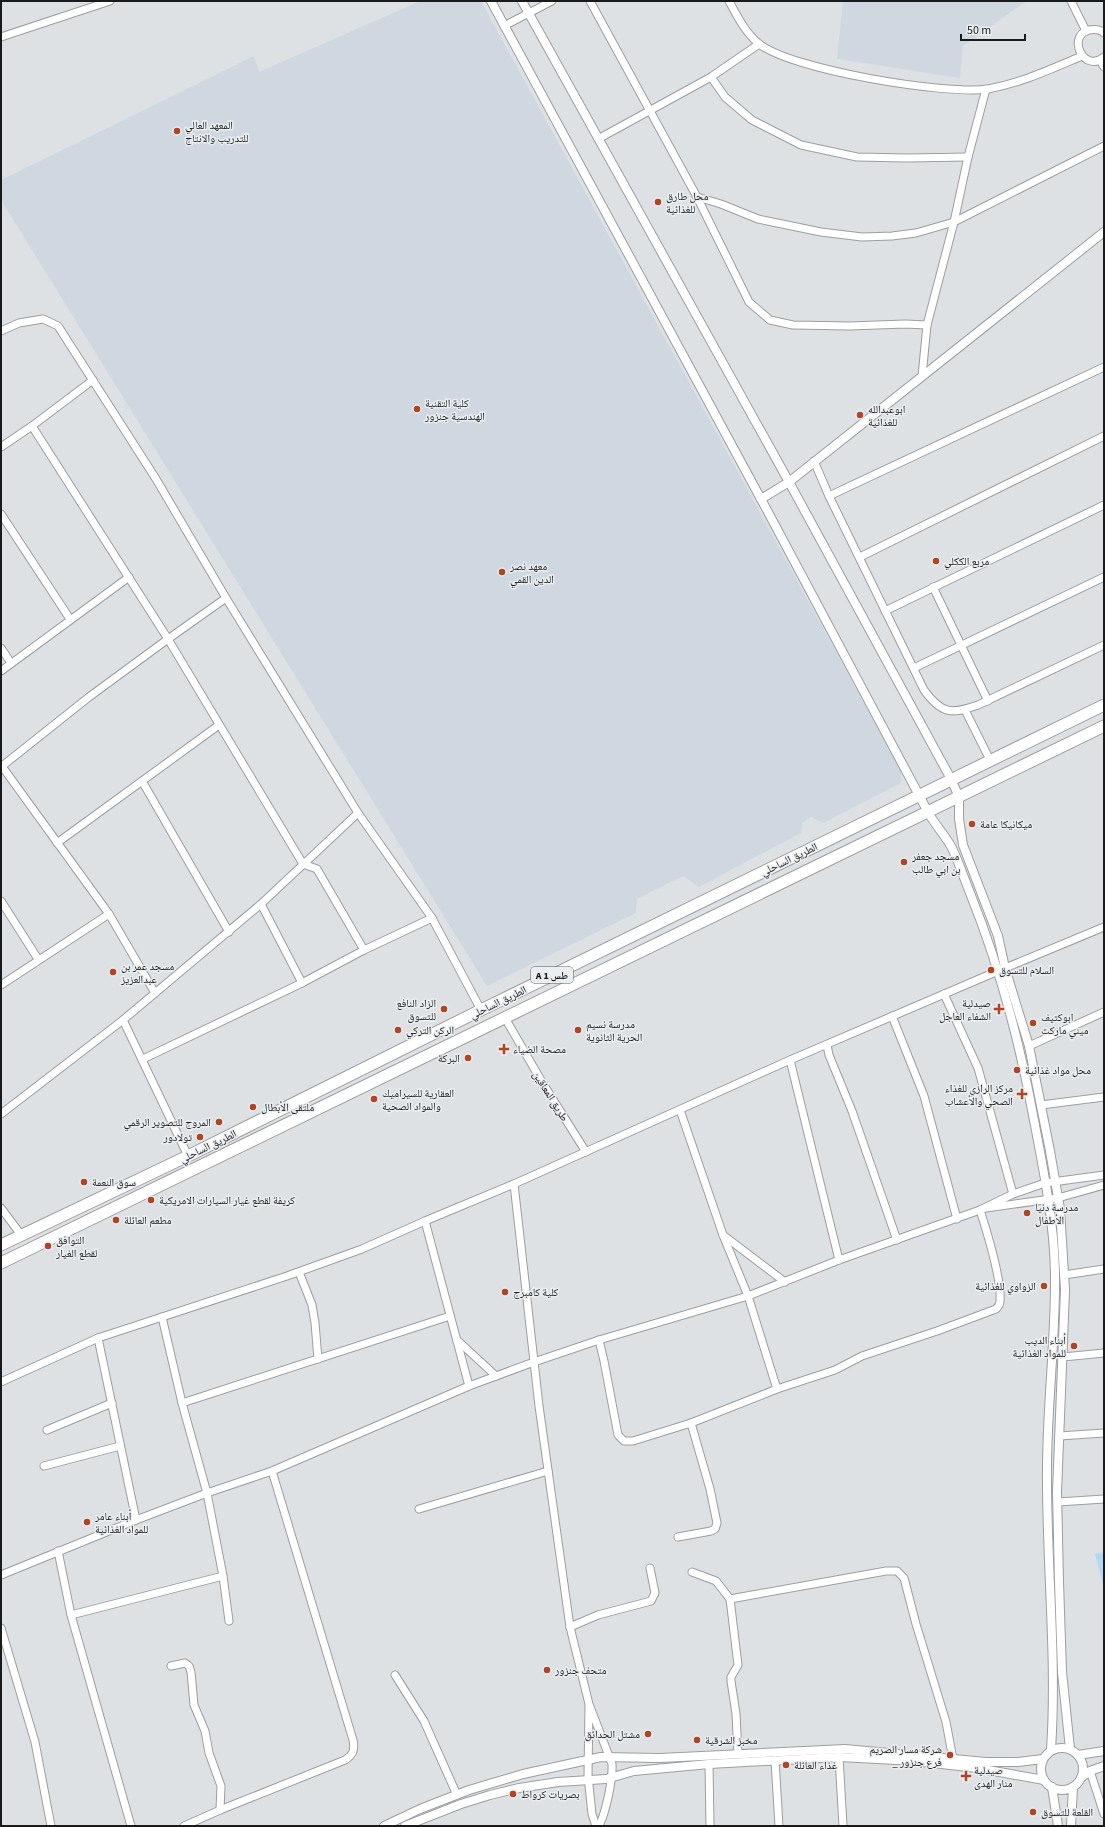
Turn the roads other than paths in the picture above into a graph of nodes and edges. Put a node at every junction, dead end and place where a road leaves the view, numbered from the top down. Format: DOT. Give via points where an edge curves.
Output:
graph roads {
  1 [pos="110,1"];
  2 [pos="491,1"];
  3 [pos="522,1"];
  4 [pos="552,1"];
  5 [pos="590,1"];
  6 [pos="729,1"];
  7 [pos="1071,1"];
  8 [pos="529,14"];
  9 [pos="504,26"];
  10 [pos="1086,31"];
  11 [pos="1104,33"];
  12 [pos="1,37"];
  13 [pos="759,44"];
  14 [pos="1082,56"];
  15 [pos="1102,58"];
  16 [pos="1104,67"];
  17 [pos="711,77"];
  18 [pos="986,89"];
  19 [pos="648,110"];
  20 [pos="598,139"];
  21 [pos="1104,146"];
  22 [pos="968,157"];
  23 [pos="697,197"];
  24 [pos="954,222"];
  25 [pos="1104,232"];
  26 [pos="928,325"];
  27 [pos="1,331"];
  28 [pos="1104,367"];
  29 [pos="922,376"];
  30 [pos="93,380"];
  31 [pos="32,426"];
  32 [pos="1104,436"];
  33 [pos="1,447"];
  34 [pos="814,461"];
  35 [pos="789,482"];
  36 [pos="829,496"];
  37 [pos="761,499"];
  38 [pos="1104,505"];
  39 [pos="1,514"];
  40 [pos="860,557"];
  41 [pos="129,577"];
  42 [pos="1104,577"];
  43 [pos="933,587"];
  44 [pos="226,598"];
  45 [pos="885,611"];
  46 [pos="70,619"];
  47 [pos="168,639"];
  48 [pos="961,644"];
  49 [pos="1104,645"];
  50 [pos="1,648"];
  51 [pos="11,663"];
  52 [pos="914,668"];
  53 [pos="1,671"];
  54 [pos="988,700"];
  55 [pos="1104,706"];
  56 [pos="965,710"];
  57 [pos="219,725"];
  58 [pos="1104,726"];
  59 [pos="990,760"];
  60 [pos="1,766"];
  61 [pos="952,779"];
  62 [pos="142,781"];
  63 [pos="919,795"];
  64 [pos="959,797"];
  65 [pos="928,812"];
  66 [pos="358,814"];
  67 [pos="57,843"];
  68 [pos="303,864"];
  69 [pos="1,901"];
  70 [pos="261,904"];
  71 [pos="109,914"];
  72 [pos="432,918"];
  73 [pos="1104,927"];
  74 [pos="229,932"];
  75 [pos="364,950"];
  76 [pos="38,959"];
  77 [pos="1001,969"];
  78 [pos="302,983"];
  79 [pos="1,985"];
  80 [pos="155,993"];
  81 [pos="944,994"];
  82 [pos="482,1010"];
  83 [pos="1104,1012"];
  84 [pos="892,1016"];
  85 [pos="505,1018"];
  86 [pos="123,1020"];
  87 [pos="827,1045"];
  88 [pos="1029,1046"];
  89 [pos="143,1059"];
  90 [pos="790,1060"];
  91 [pos="1104,1097"];
  92 [pos="1041,1106"];
  93 [pos="680,1110"];
  94 [pos="1,1114"];
  95 [pos="586,1152"];
  96 [pos="188,1156"];
  97 [pos="1104,1175"];
  98 [pos="1056,1182"];
  99 [pos="514,1184"];
  100 [pos="1045,1184"];
  101 [pos="1104,1185"];
  102 [pos="1013,1194"];
  103 [pos="1058,1198"];
  104 [pos="1047,1199"];
  105 [pos="1,1208"];
  106 [pos="982,1209"];
  107 [pos="957,1219"];
  108 [pos="425,1221"];
  109 [pos="723,1235"];
  110 [pos="22,1236"];
  111 [pos="898,1240"];
  112 [pos="1,1245"];
  113 [pos="839,1260"];
  114 [pos="1,1263"];
  115 [pos="1104,1269"];
  116 [pos="299,1272"];
  117 [pos="1064,1275"];
  118 [pos="785,1282"];
  119 [pos="748,1296"];
  120 [pos="450,1316"];
  121 [pos="162,1317"];
  122 [pos="98,1338"];
  123 [pos="456,1340"];
  124 [pos="599,1340"];
  125 [pos="1104,1353"];
  126 [pos="1063,1357"];
  127 [pos="318,1359"];
  128 [pos="534,1362"];
  129 [pos="496,1376"];
  130 [pos="1,1382"];
  131 [pos="469,1386"];
  132 [pos="777,1389"];
  133 [pos="112,1403"];
  134 [pos="182,1403"];
  135 [pos="691,1423"];
  136 [pos="47,1430"];
  137 [pos="1104,1433"];
  138 [pos="1059,1436"];
  139 [pos="120,1446"];
  140 [pos="44,1466"];
  141 [pos="272,1471"];
  142 [pos="548,1471"];
  143 [pos="206,1493"];
  144 [pos="1104,1499"];
  145 [pos="1058,1502"];
  146 [pos="419,1509"];
  147 [pos="136,1520"];
  148 [pos="678,1537"];
  149 [pos="58,1551"];
  150 [pos="650,1568"];
  151 [pos="692,1572"];
  152 [pos="1,1575"];
  153 [pos="223,1576"];
  154 [pos="730,1599"];
  155 [pos="71,1615"];
  156 [pos="229,1621"];
  157 [pos="570,1626"];
  158 [pos="1,1628"];
  159 [pos="171,1666"];
  160 [pos="395,1675"];
  161 [pos="589,1704"];
  162 [pos="1070,1749"];
  163 [pos="1051,1750"];
  164 [pos="1104,1751"];
  165 [pos="738,1754"];
  166 [pos="1078,1755"];
  167 [pos="611,1757"];
  168 [pos="839,1757"];
  169 [pos="1043,1758"];
  170 [pos="953,1759"];
  171 [pos="589,1760"];
  172 [pos="775,1760"];
  173 [pos="709,1764"];
  174 [pos="1104,1766"];
  175 [pos="1090,1771"];
  176 [pos="1082,1777"];
  177 [pos="612,1778"];
  178 [pos="589,1780"];
  179 [pos="1044,1780"];
  180 [pos="1052,1787"];
  181 [pos="1073,1787"];
  182 [pos="457,1795"];
  183 [pos="220,1810"];
  184 [pos="1104,1814"];
  185 [pos="408,1825"];
  186 [pos="51,1826"];
  187 [pos="131,1826"];
  188 [pos="184,1826"];
  189 [pos="384,1826"];
  190 [pos="596,1826"];
  191 [pos="600,1826"];
  192 [pos="710,1826"];
  193 [pos="779,1826"];
  194 [pos="843,1826"];
  195 [pos="1058,1826"];
  196 [pos="1071,1826"];
  1 -- 12 [label="street"];
  2 -- 9 [label="street"];
  3 -- 8 [label="street"];
  4 -- 8 [label="street"];
  5 -- 19 [label="street"];
  6 -- 13 [label="street" via="744,29"];
  7 -- 10 [label="street"];
  8 -- 9 [label="street"];
  8 -- 20 [label="street"];
  9 -- 37 [label="street"];
  10 -- 11 [label="street" via="1094,29"];
  10 -- 14 [label="street" via="1080,38 1078,47"];
  13 -- 17 [label="street"];
  13 -- 18 [label="street" via="788,58 852,75 959,90"];
  14 -- 15 [label="street" via="1091,61"];
  14 -- 18 [label="street" via="1016,83"];
  15 -- 16 [label="street"];
  17 -- 19 [label="street"];
  17 -- 22 [label="street" via="725,97 752,120 801,145 857,157"];
  18 -- 22 [label="street"];
  19 -- 20 [label="street"];
  19 -- 23 [label="street"];
  20 -- 35 [label="street"];
  21 -- 24 [label="street"];
  22 -- 24 [label="street"];
  23 -- 24 [label="street" via="758,219 821,232 862,237 916,233"];
  23 -- 26 [label="street" via="749,302 770,320 793,325"];
  24 -- 26 [label="street"];
  25 -- 29 [label="street"];
  26 -- 29 [label="street"];
  27 -- 30 [label="street" via="19,323 43,319 58,326"];
  28 -- 36 [label="street"];
  29 -- 34 [label="street"];
  30 -- 31 [label="street"];
  30 -- 44 [label="street" via="156,479"];
  31 -- 33 [label="street"];
  31 -- 41 [label="street"];
  32 -- 40 [label="street"];
  34 -- 35 [label="street"];
  34 -- 36 [label="street"];
  35 -- 37 [label="street"];
  35 -- 61 [label="street"];
  36 -- 40 [label="street"];
  37 -- 63 [label="street"];
  38 -- 43 [label="street"];
  39 -- 46 [label="street"];
  40 -- 45 [label="street"];
  41 -- 46 [label="street"];
  41 -- 47 [label="street"];
  42 -- 48 [label="street"];
  43 -- 45 [label="street"];
  43 -- 48 [label="street"];
  44 -- 47 [label="street"];
  44 -- 66 [label="street"];
  45 -- 52 [label="street"];
  46 -- 51 [label="street"];
  47 -- 57 [label="street"];
  47 -- 60 [label="street"];
  48 -- 52 [label="street"];
  48 -- 54 [label="street"];
  49 -- 54 [label="street"];
  50 -- 51 [label="street"];
  51 -- 53 [label="street"];
  52 -- 56 [label="street" via="931,700 941,708 958,712"];
  54 -- 56 [label="street"];
  55 -- 59 [label="highway, الطريق الساحلي / A 1 طس"];
  56 -- 59 [label="street"];
  57 -- 62 [label="street"];
  57 -- 68 [label="street"];
  58 -- 64 [label="highway, الطريق الساحلي / A 1 طس"];
  59 -- 61 [label="highway, الطريق الساحلي / A 1 طس"];
  60 -- 67 [label="street"];
  61 -- 63 [label="highway, الطريق الساحلي / A 1 طس"];
  61 -- 64 [label="street"];
  62 -- 67 [label="street"];
  62 -- 74 [label="street"];
  63 -- 65 [label="street"];
  63 -- 82 [label="highway, الطريق الساحلي / A 1 طس"];
  64 -- 65 [label="highway, الطريق الساحلي / A 1 طس"];
  64 -- 77 [label="street" via="963,846 998,936"];
  65 -- 77 [label="street" via="952,849"];
  65 -- 85 [label="highway, الطريق الساحلي / A 1 طس"];
  66 -- 68 [label="street"];
  66 -- 72 [label="street"];
  67 -- 71 [label="street"];
  68 -- 70 [label="street"];
  68 -- 75 [label="street" via="317,869"];
  69 -- 76 [label="street"];
  70 -- 74 [label="street"];
  70 -- 78 [label="street"];
  71 -- 76 [label="street"];
  71 -- 80 [label="street"];
  72 -- 75 [label="street"];
  72 -- 82 [label="street"];
  73 -- 77 [label="street"];
  74 -- 80 [label="street"];
  75 -- 78 [label="street"];
  76 -- 79 [label="street"];
  77 -- 81 [label="street"];
  77 -- 88 [label="street"];
  77 -- 100 [label="street" via="1028,1082"];
  78 -- 89 [label="street"];
  80 -- 86 [label="street"];
  81 -- 84 [label="street"];
  81 -- 102 [label="street" via="978,1068"];
  82 -- 96 [label="highway, الطريق الساحلي / A 1 طس"];
  83 -- 88 [label="street"];
  84 -- 87 [label="street"];
  84 -- 107 [label="street" via="924,1096"];
  85 -- 95 [label="street, طريق المعاقين"];
  85 -- 114 [label="highway, الطريق الساحلي / A 1 طس"];
  86 -- 89 [label="street"];
  86 -- 94 [label="street"];
  87 -- 90 [label="street"];
  87 -- 111 [label="street"];
  88 -- 92 [label="street"];
  89 -- 96 [label="street"];
  90 -- 93 [label="street"];
  90 -- 113 [label="street"];
  91 -- 92 [label="street"];
  92 -- 98 [label="street"];
  93 -- 95 [label="street"];
  93 -- 109 [label="street"];
  95 -- 99 [label="street"];
  96 -- 110 [label="highway, الطريق الساحلي / A 1 طس"];
  97 -- 98 [label="street"];
  98 -- 100 [label="street"];
  98 -- 103 [label="street"];
  99 -- 108 [label="street"];
  99 -- 128 [label="street"];
  100 -- 102 [label="street"];
  100 -- 104 [label="street"];
  101 -- 103 [label="street"];
  102 -- 106 [label="street"];
  103 -- 104 [label="street"];
  103 -- 117 [label="street"];
  104 -- 106 [label="street"];
  104 -- 163 [label="street" via="1055,1272 1054,1344 1046,1479 1053,1695"];
  105 -- 110 [label="street"];
  106 -- 107 [label="street"];
  106 -- 132 [label="street" via="999,1286 1000,1301 996,1309 862,1356 836,1370"];
  107 -- 111 [label="street"];
  108 -- 116 [label="street" via="362,1249"];
  108 -- 120 [label="street"];
  109 -- 118 [label="street"];
  109 -- 119 [label="street"];
  110 -- 112 [label="highway, الطريق الساحلي / A 1 طس"];
  111 -- 113 [label="street"];
  113 -- 118 [label="street"];
  115 -- 117 [label="street"];
  116 -- 121 [label="street"];
  116 -- 127 [label="street" via="312,1305"];
  117 -- 126 [label="street"];
  118 -- 119 [label="street"];
  119 -- 124 [label="street"];
  119 -- 132 [label="street"];
  120 -- 123 [label="street"];
  120 -- 127 [label="street"];
  121 -- 122 [label="street"];
  121 -- 134 [label="street"];
  122 -- 130 [label="street"];
  122 -- 133 [label="street"];
  123 -- 129 [label="street"];
  123 -- 131 [label="street"];
  124 -- 128 [label="street"];
  124 -- 135 [label="street" via="619,1438 633,1441"];
  125 -- 126 [label="street"];
  126 -- 138 [label="street"];
  127 -- 134 [label="street"];
  128 -- 129 [label="street"];
  128 -- 142 [label="street"];
  129 -- 131 [label="street"];
  131 -- 141 [label="street"];
  132 -- 135 [label="street"];
  133 -- 136 [label="street"];
  133 -- 139 [label="street"];
  134 -- 143 [label="street"];
  135 -- 148 [label="street" via="717,1523 711,1531"];
  137 -- 138 [label="street"];
  138 -- 145 [label="street"];
  139 -- 140 [label="street"];
  139 -- 147 [label="street"];
  141 -- 143 [label="street"];
  141 -- 183 [label="street" via="354,1750 346,1760"];
  142 -- 146 [label="street"];
  142 -- 157 [label="street"];
  143 -- 147 [label="street"];
  143 -- 153 [label="street"];
  144 -- 145 [label="street"];
  145 -- 162 [label="street" via="1062,1672"];
  147 -- 149 [label="street"];
  149 -- 152 [label="street"];
  149 -- 155 [label="street"];
  150 -- 157 [label="street" via="655,1593 651,1601 598,1615"];
  151 -- 154 [label="street" via="716,1581"];
  153 -- 155 [label="street"];
  153 -- 156 [label="street"];
  154 -- 165 [label="street" via="738,1665 732,1682"];
  154 -- 170 [label="street" via="897,1570 904,1578 946,1722"];
  155 -- 187 [label="street"];
  157 -- 161 [label="street"];
  158 -- 186 [label="street" via="35,1742"];
  159 -- 183 [label="street" via="185,1663 189,1666 194,1705 205,1731 209,1753 221,1786"];
  160 -- 182 [label="street" via="424,1721"];
  161 -- 167 [label="street"];
  161 -- 171 [label="street"];
  162 -- 163 [label="street"];
  162 -- 166 [label="street"];
  163 -- 169 [label="street"];
  164 -- 166 [label="street"];
  165 -- 167 [label="street" via="660,1758"];
  165 -- 170 [label="street" via="845,1749"];
  166 -- 176 [label="street" via="1083,1765"];
  167 -- 171 [label="street"];
  167 -- 177 [label="street"];
  168 -- 172 [label="street"];
  168 -- 179 [label="street" via="915,1761 977,1768"];
  168 -- 194 [label="street"];
  169 -- 170 [label="street" via="1018,1762"];
  169 -- 179 [label="street" via="1041,1769"];
  171 -- 178 [label="street"];
  171 -- 182 [label="street" via="523,1774"];
  172 -- 173 [label="street"];
  172 -- 193 [label="street"];
  173 -- 177 [label="street" via="634,1771"];
  173 -- 192 [label="street"];
  174 -- 175 [label="street"];
  175 -- 176 [label="street"];
  175 -- 184 [label="street"];
  176 -- 181 [label="street"];
  177 -- 178 [label="street"];
  177 -- 191 [label="street"];
  178 -- 185 [label="street" via="526,1787 490,1795 440,1811"];
  178 -- 190 [label="street" via="592,1814"];
  179 -- 180 [label="street"];
  180 -- 181 [label="street" via="1062,1790"];
  180 -- 195 [label="street"];
  181 -- 196 [label="street"];
  182 -- 189 [label="street"];
  183 -- 188 [label="street"];
}
